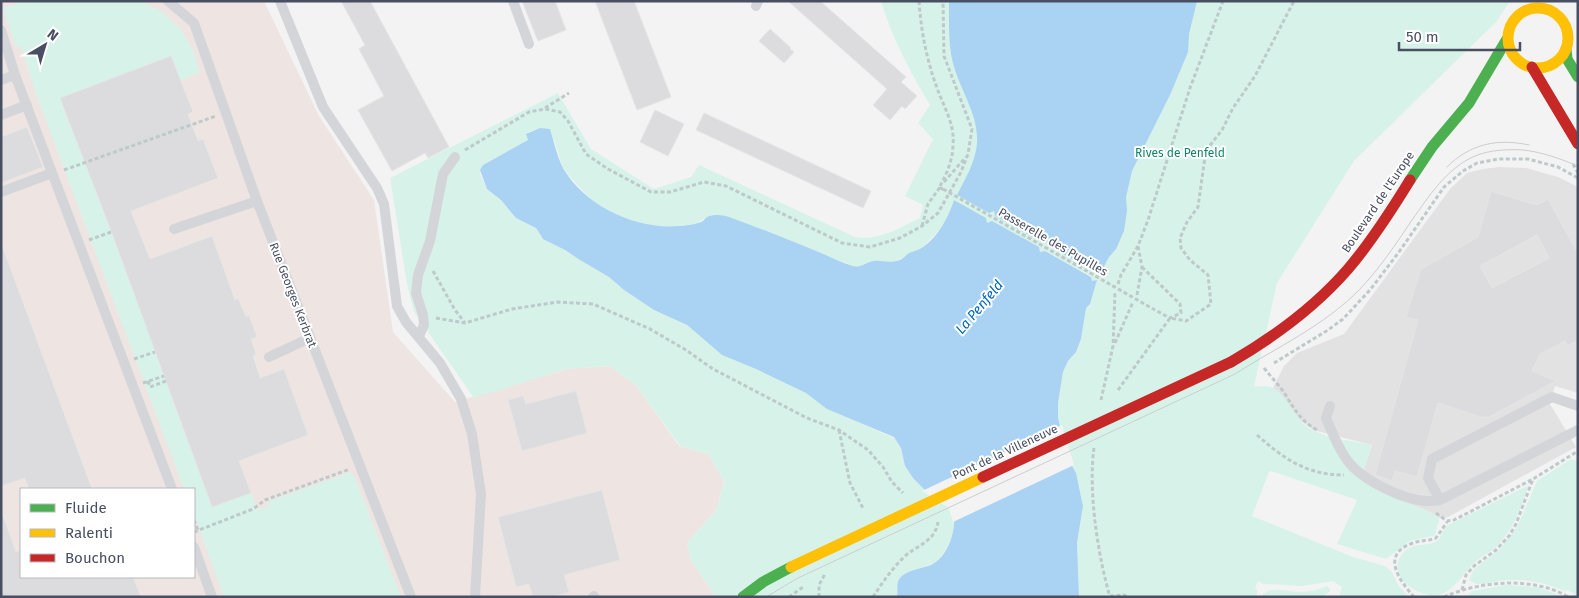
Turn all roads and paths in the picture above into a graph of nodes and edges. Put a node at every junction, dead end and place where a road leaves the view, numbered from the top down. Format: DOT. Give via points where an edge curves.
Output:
graph roads {
  1 [pos="168,1"];
  2 [pos="280,1"];
  3 [pos="513,1"];
  4 [pos="919,1"];
  5 [pos="943,1"];
  6 [pos="1223,1"];
  7 [pos="1294,1"];
  8 [pos="1543,4"];
  9 [pos="1575,21"];
  10 [pos="1,30"];
  11 [pos="1568,34"];
  12 [pos="1507,39"];
  13 [pos="529,44"];
  14 [pos="1566,49"];
  15 [pos="1529,66"];
  16 [pos="1513,71"];
  17 [pos="15,75"];
  18 [pos="1578,77"];
  19 [pos="1,80"];
  20 [pos="1494,82"];
  21 [pos="569,92"];
  22 [pos="1468,103"];
  23 [pos="27,105"];
  24 [pos="545,109"];
  25 [pos="226,113"];
  26 [pos="1,115"];
  27 [pos="1578,144"];
  28 [pos="968,154"];
  29 [pos="455,157"];
  30 [pos="52,173"];
  31 [pos="1578,178"];
  32 [pos="941,188"];
  33 [pos="1,192"];
  34 [pos="257,202"];
  35 [pos="922,226"];
  36 [pos="174,230"];
  37 [pos="111,232"];
  38 [pos="79,243"];
  39 [pos="1138,246"];
  40 [pos="423,259"];
  41 [pos="1142,268"];
  42 [pos="1118,284"];
  43 [pos="1115,292"];
  44 [pos="1137,295"];
  45 [pos="1133,302"];
  46 [pos="423,315"];
  47 [pos="1170,318"];
  48 [pos="465,323"];
  49 [pos="419,336"];
  50 [pos="310,338"];
  51 [pos="1113,346"];
  52 [pos="155,352"];
  53 [pos="269,357"];
  54 [pos="1231,362"];
  55 [pos="124,363"];
  56 [pos="1264,368"];
  57 [pos="1256,373"];
  58 [pos="164,376"];
  59 [pos="166,381"];
  60 [pos="1117,392"];
  61 [pos="1109,398"];
  62 [pos="1330,406"];
  63 [pos="1578,406"];
  64 [pos="839,430"];
  65 [pos="1578,430"];
  66 [pos="1257,435"];
  67 [pos="1095,440"];
  68 [pos="1336,440"];
  69 [pos="1578,452"];
  70 [pos="359,465"];
  71 [pos="1357,473"];
  72 [pos="1533,479"];
  73 [pos="172,488"];
  74 [pos="905,495"];
  75 [pos="1440,500"];
  76 [pos="1428,502"];
  77 [pos="865,511"];
  78 [pos="938,519"];
  79 [pos="1447,521"];
  80 [pos="195,532"];
  81 [pos="195,550"];
  82 [pos="829,569"];
  83 [pos="803,587"];
  84 [pos="1462,590"];
  85 [pos="1110,596"];
  86 [pos="212,597"];
  87 [pos="411,597"];
  88 [pos="475,597"];
  89 [pos="743,597"];
  90 [pos="789,597"];
  91 [pos="818,597"];
  92 [pos="873,597"];
  93 [pos="1128,597"];
  94 [pos="1414,597"];
  95 [pos="1444,597"];
  96 [pos="1568,597"];
  1 -- 25 [label="lane, Rue Georges Kerbrat" via="194,23"];
  2 -- 49 [label="lane" via="323,107 377,188 384,204 398,306 406,322"];
  3 -- 13 [label="lane"];
  4 -- 32 [label="path" via="926,52 950,118 954,142 950,167"];
  5 -- 28 [label="path" via="944,56 972,129"];
  6 -- 39 [label="path" via="1190,88"];
  7 -- 47 [label="path" via="1254,76 1211,144 1205,157 1198,207 1180,238 1181,248 1190,260 1208,275 1211,304 1186,321"];
  8 -- 11 [label="main road, Boulevard de l'Europe" via="1561,18"];
  8 -- 12 [label="main road, Boulevard de l'Europe" via="1524,11 1513,20"];
  9 -- 11 [label="main road"];
  10 -- 17 [label="lane"];
  11 -- 14 [label="main road"];
  12 -- 15 [label="main road" via="1513,55"];
  12 -- 22 [label="main road, Boulevard de l'Europe"];
  14 -- 15 [label="main road" via="1549,66"];
  14 -- 18 [label="main road" via="1567,59"];
  15 -- 16 [label="main road"];
  15 -- 27 [label="main road"];
  17 -- 19 [label="lane"];
  17 -- 23 [label="lane"];
  20 -- 22 [label="main road, Boulevard de l'Europe"];
  21 -- 24 [label="path"];
  22 -- 54 [label="main road, Boulevard de l'Europe" via="1432,147 1377,232 1347,270 1305,311"];
  23 -- 26 [label="lane"];
  23 -- 30 [label="lane"];
  24 -- 29 [label="path" via="529,112"];
  24 -- 35 [label="path" via="560,112 586,154 651,192 670,192 704,182 726,186 842,243 870,247 900,238"];
  25 -- 30 [label="path"];
  25 -- 34 [label="lane, Rue Georges Kerbrat"];
  28 -- 32 [label="path"];
  28 -- 35 [label="path" via="938,213"];
  29 -- 40 [label="lane" via="443,174 432,232"];
  30 -- 33 [label="lane"];
  30 -- 38 [label="lane"];
  31 -- 56 [label="path" via="1558,167 1528,159 1498,158 1477,163 1463,171 1444,187 1370,290 1343,319"];
  32 -- 35 [label="path" via="928,204"];
  32 -- 47 [label="path, Passerelle des Pupilles, bridge"];
  34 -- 36 [label="lane"];
  34 -- 50 [label="lane, Rue Georges Kerbrat"];
  37 -- 38 [label="path"];
  38 -- 55 [label="lane"];
  39 -- 41 [label="path"];
  39 -- 42 [label="path"];
  40 -- 46 [label="lane" via="416,292"];
  40 -- 48 [label="path"];
  41 -- 44 [label="path"];
  41 -- 47 [label="path" via="1180,304 1182,313"];
  43 -- 51 [label="path"];
  45 -- 51 [label="path"];
  46 -- 48 [label="path"];
  46 -- 49 [label="lane" via="424,325"];
  47 -- 60 [label="path"];
  48 -- 64 [label="path" via="512,309 558,302 593,304 650,329 713,369 807,418"];
  49 -- 88 [label="lane" via="440,363 460,399 472,434 481,494"];
  50 -- 53 [label="lane"];
  50 -- 70 [label="lane, Rue Georges Kerbrat"];
  51 -- 61 [label="path" via="1101,403"];
  52 -- 55 [label="path"];
  54 -- 89 [label="main road, Pont de la Villeneuve, bridge" via="791,566"];
  55 -- 73 [label="lane"];
  56 -- 57 [label="path"];
  56 -- 68 [label="path" via="1306,424"];
  58 -- 59 [label="path" via="150,381 150,387"];
  62 -- 68 [label="lane" via="1326,418"];
  63 -- 75 [label="lane" via="1552,397 1432,459 1428,478"];
  64 -- 74 [label="path" via="868,450"];
  64 -- 77 [label="path" via="850,483"];
  65 -- 75 [label="lane"];
  66 -- 71 [label="path" via="1300,467 1332,475"];
  67 -- 85 [label="path" via="1092,458 1094,499 1101,565"];
  68 -- 71 [label="lane"];
  69 -- 72 [label="path"];
  70 -- 80 [label="path" via="265,500 253,509"];
  70 -- 87 [label="lane, Rue Georges Kerbrat"];
  71 -- 76 [label="lane" via="1373,484 1407,498"];
  72 -- 79 [label="path"];
  72 -- 84 [label="path" via="1509,536 1466,575"];
  75 -- 76 [label="lane"];
  76 -- 79 [label="path" via="1434,512"];
  78 -- 92 [label="path" via="937,529 931,538 905,556"];
  79 -- 94 [label="path" via="1436,538 1410,544 1394,561 1402,583"];
  81 -- 86 [label="lane"];
  82 -- 91 [label="path" via="819,585"];
  83 -- 90 [label="path"];
  84 -- 95 [label="path"];
  84 -- 96 [label="path" via="1520,583 1548,587"];
  85 -- 93 [label="path" via="1124,594"];
}
